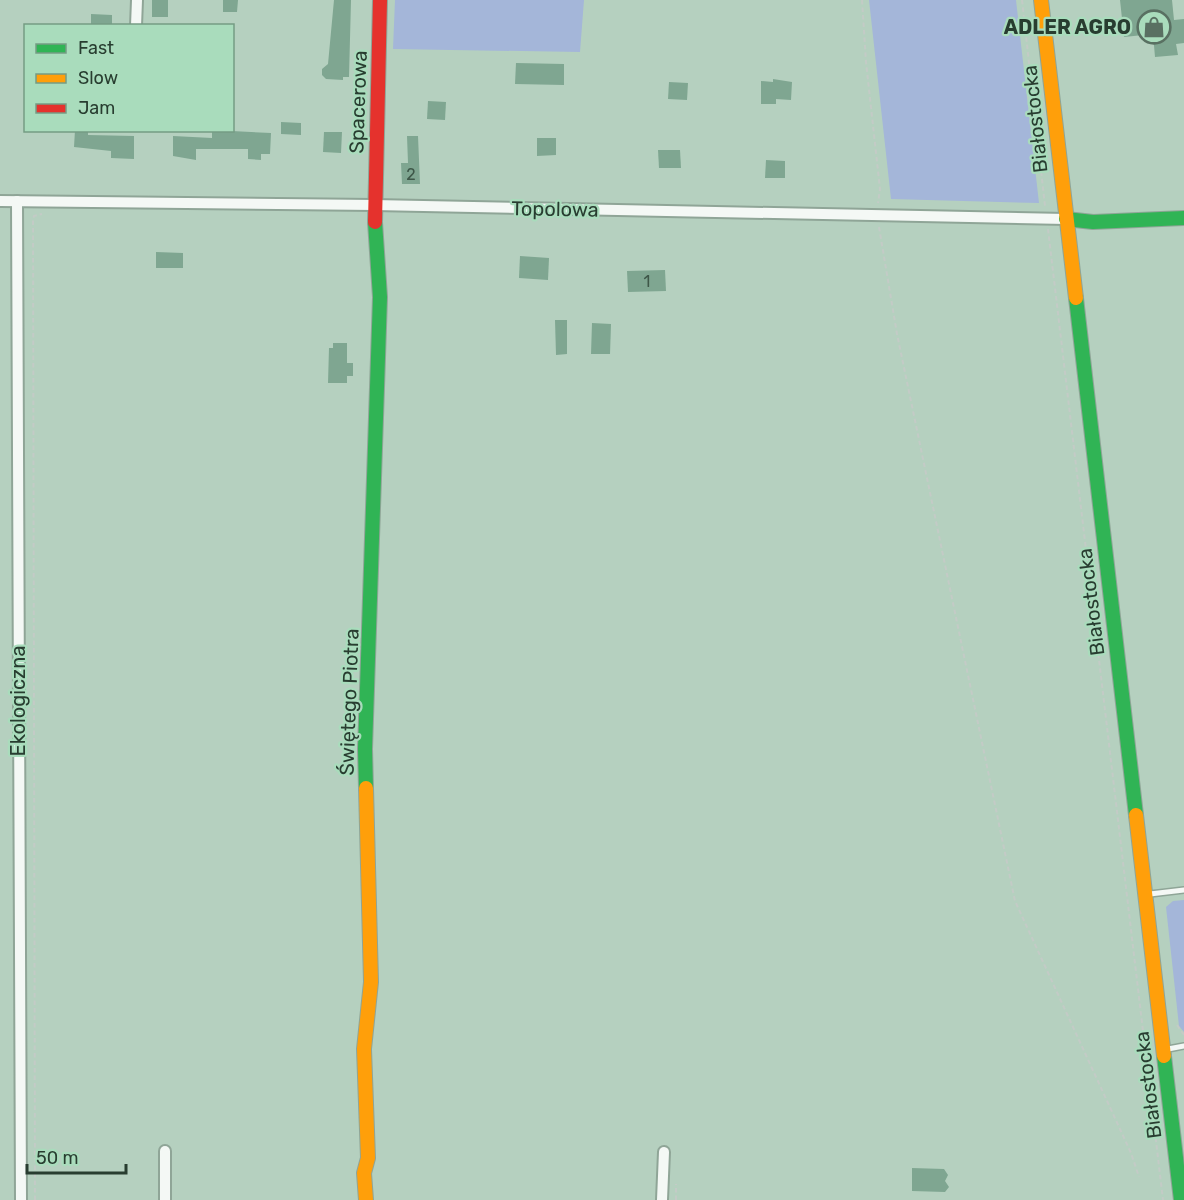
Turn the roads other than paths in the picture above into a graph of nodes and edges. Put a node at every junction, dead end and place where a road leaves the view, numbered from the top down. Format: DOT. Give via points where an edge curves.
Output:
graph roads {
  1 [pos="137,0"];
  2 [pos="380,0"];
  3 [pos="1041,0"];
  4 [pos="136,24"];
  5 [pos="0,201"];
  6 [pos="17,201"];
  7 [pos="374,205"];
  8 [pos="1184,218"];
  9 [pos="1066,219"];
  10 [pos="1184,890"];
  11 [pos="1145,895"];
  12 [pos="1184,1046"];
  13 [pos="1163,1049"];
  14 [pos="165,1151"];
  15 [pos="664,1152"];
  16 [pos="21,1200"];
  17 [pos="165,1200"];
  18 [pos="366,1200"];
  19 [pos="663,1200"];
  20 [pos="1181,1200"];
  1 -- 4 [label="street"];
  2 -- 7 [label="street, Spacerowa"];
  3 -- 9 [label="street, Białostocka"];
  5 -- 6 [label="street, Topolowa"];
  6 -- 7 [label="street, Topolowa"];
  6 -- 16 [label="street, Ekologiczna"];
  7 -- 9 [label="street, Topolowa"];
  7 -- 18 [label="street, Świętego Piotra" via="380,297 364,749 371,982 364,1049"];
  8 -- 9 [label="street" via="1093,222"];
  9 -- 11 [label="street, Białostocka"];
  10 -- 11 [label="lane"];
  11 -- 13 [label="street, Białostocka"];
  12 -- 13 [label="lane"];
  13 -- 20 [label="street, Białostocka"];
  14 -- 17 [label="street"];
  15 -- 19 [label="street"];
}
